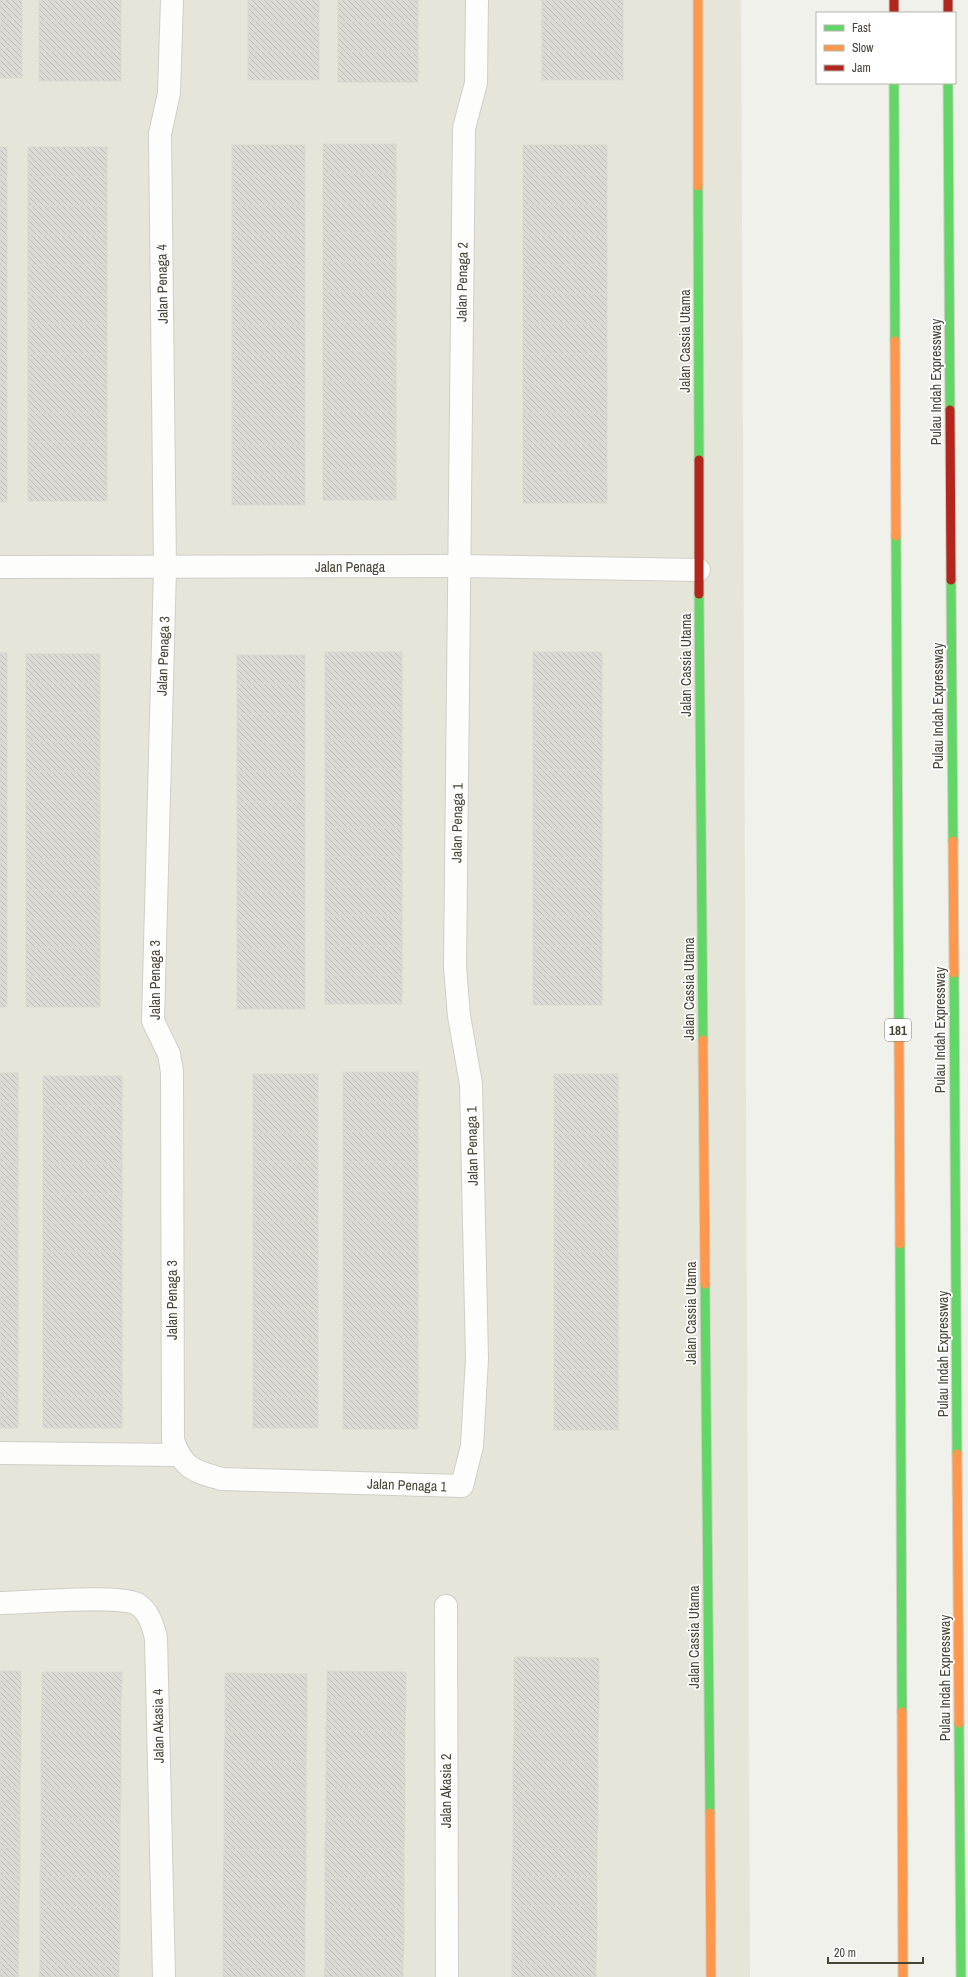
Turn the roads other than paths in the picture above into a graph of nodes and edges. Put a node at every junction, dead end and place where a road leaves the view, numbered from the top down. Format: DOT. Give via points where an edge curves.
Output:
graph roads {
  1 [pos="172,0"];
  2 [pos="477,0"];
  3 [pos="698,0"];
  4 [pos="894,0"];
  5 [pos="948,0"];
  6 [pos="894,12"];
  7 [pos="948,12"];
  8 [pos="894,84"];
  9 [pos="948,84"];
  10 [pos="459,566"];
  11 [pos="0,567"];
  12 [pos="165,568"];
  13 [pos="699,570"];
  14 [pos="0,1453"];
  15 [pos="178,1455"];
  16 [pos="8,1603"];
  17 [pos="446,1606"];
  18 [pos="164,1977"];
  19 [pos="447,1977"];
  20 [pos="711,1977"];
  21 [pos="903,1977"];
  22 [pos="961,1977"];
  1 -- 12 [label="street, Jalan Penaga 4" via="169,94 160,134"];
  2 -- 10 [label="street, Jalan Penaga 2" via="476,83 464,128"];
  3 -- 13 [label="main road, Jalan Cassia Utama"];
  4 -- 6 [label="main road"];
  5 -- 7 [label="main road"];
  8 -- 21 [label="main road, 181"];
  9 -- 22 [label="main road, Pulau Indah Expressway"];
  10 -- 12 [label="street, Jalan Penaga"];
  10 -- 13 [label="street, Jalan Penaga"];
  10 -- 15 [label="street, Jalan Penaga 1" via="455,967 459,1016 471,1084 477,1359 472,1446 462,1486 222,1479 196,1472"];
  11 -- 12 [label="street, Jalan Penaga"];
  12 -- 15 [label="street, Jalan Penaga 3" via="153,1021 169,1054 172,1072 173,1440"];
  13 -- 20 [label="main road, Jalan Cassia Utama"];
  14 -- 15 [label="street"];
  16 -- 18 [label="street, Jalan Akasia 4" via="114,1599 138,1604 152,1621 156,1638"];
  17 -- 19 [label="street, Jalan Akasia 2"];
}
